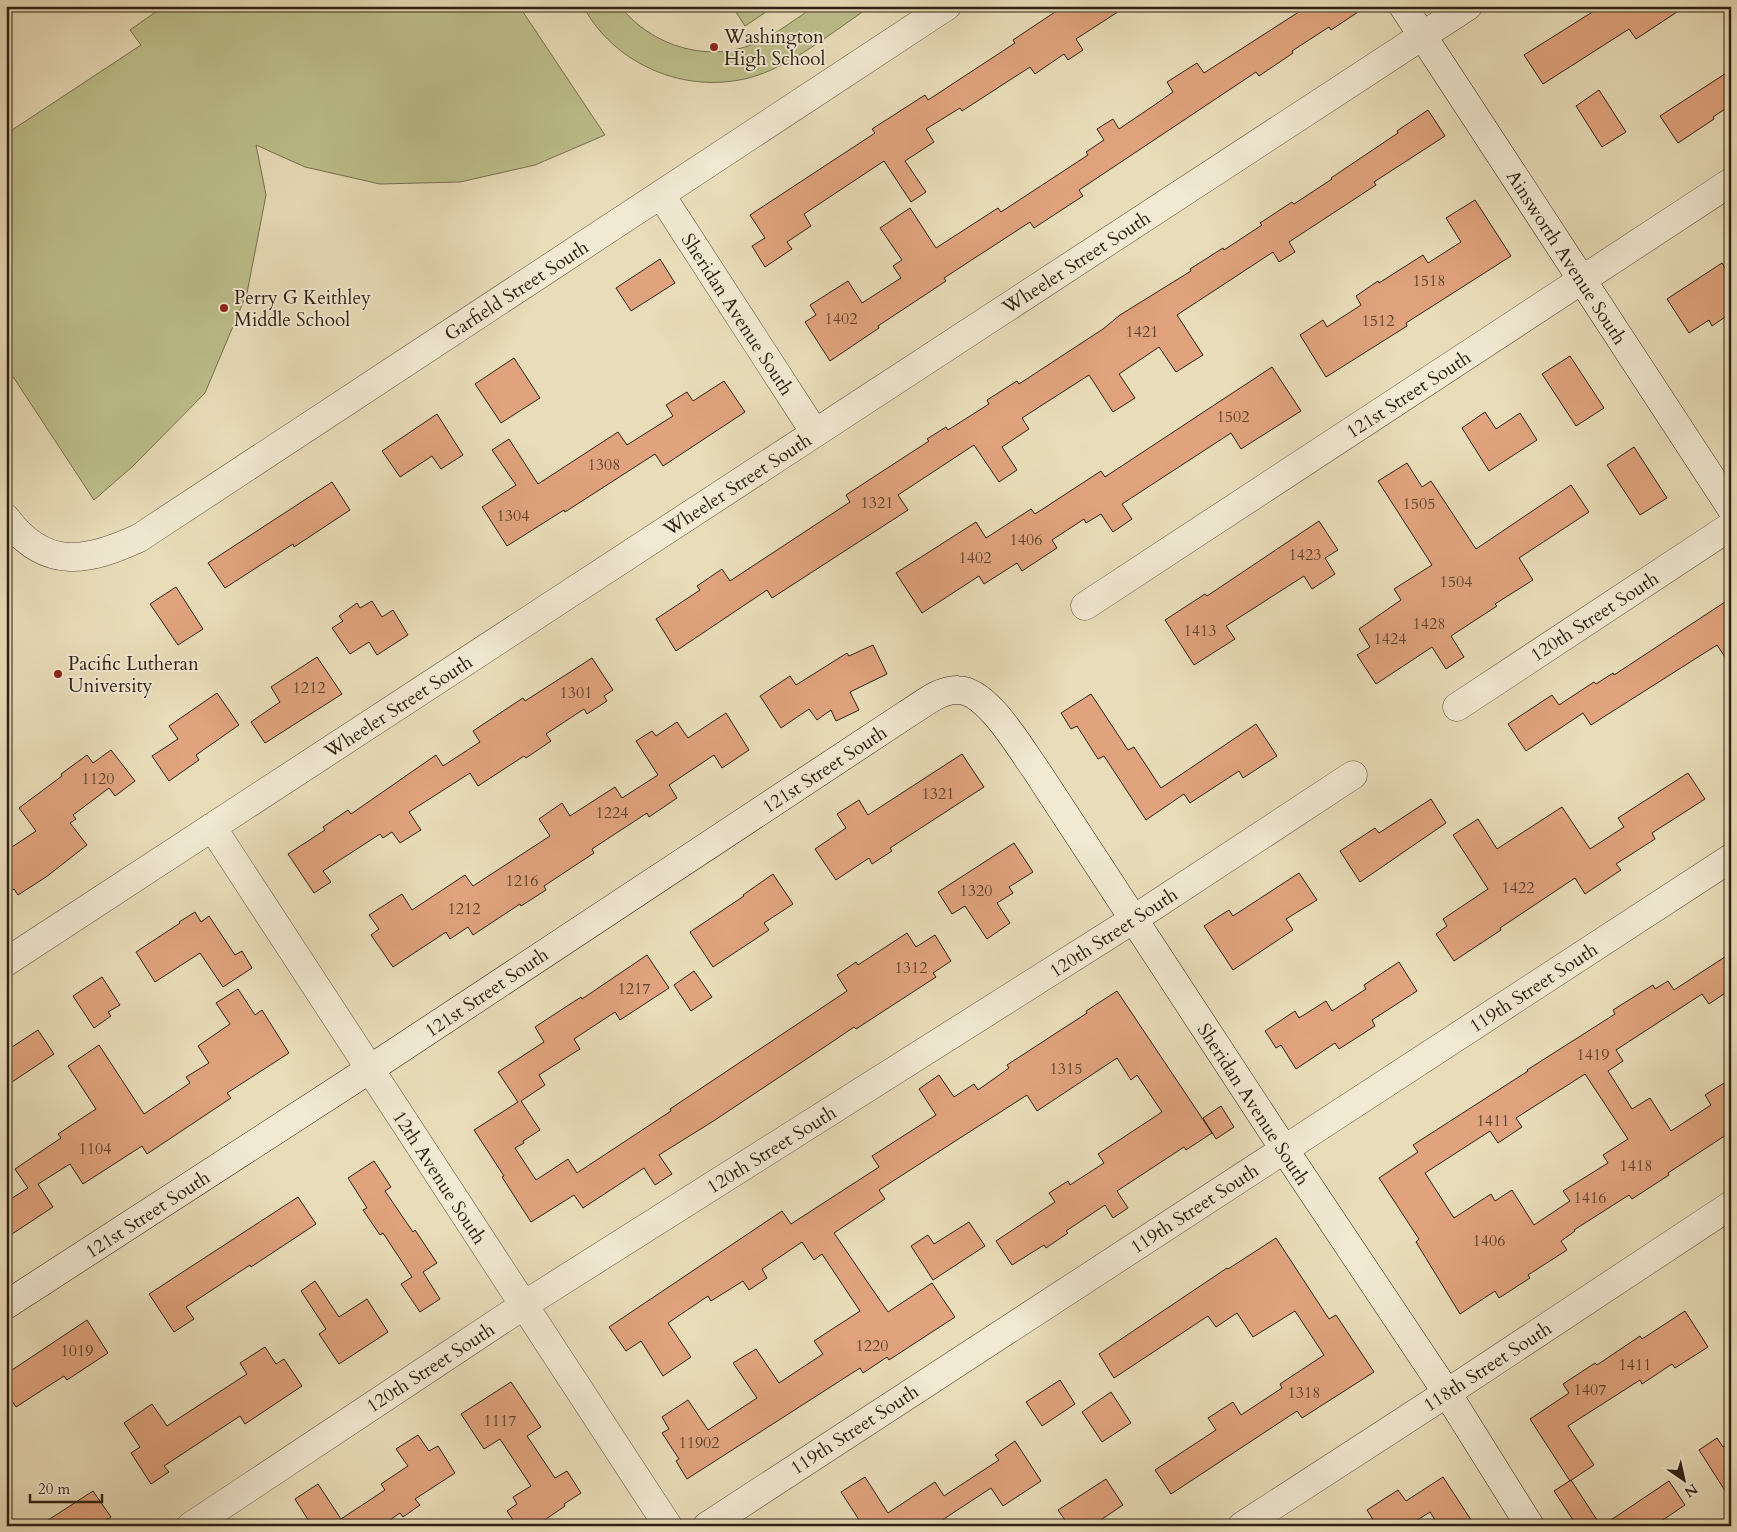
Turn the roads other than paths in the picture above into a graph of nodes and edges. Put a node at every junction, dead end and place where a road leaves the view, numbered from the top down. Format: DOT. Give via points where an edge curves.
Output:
graph roads {
  1 [pos="947,6"];
  2 [pos="1403,6"];
  3 [pos="1468,6"];
  4 [pos="1422,36"];
  5 [pos="1731,182"];
  6 [pos="661,195"];
  7 [pos="1582,280"];
  8 [pos="815,433"];
  9 [pos="1731,508"];
  10 [pos="6,518"];
  11 [pos="1731,526"];
  12 [pos="1085,606"];
  13 [pos="968,692"];
  14 [pos="1457,707"];
  15 [pos="1353,775"];
  16 [pos="212,828"];
  17 [pos="1731,858"];
  18 [pos="1134,919"];
  19 [pos="6,962"];
  20 [pos="370,1069"];
  21 [pos="1284,1150"];
  22 [pos="1731,1205"];
  23 [pos="6,1305"];
  24 [pos="524,1305"];
  25 [pos="1447,1393"];
  26 [pos="191,1526"];
  27 [pos="668,1526"];
  28 [pos="707,1526"];
  29 [pos="1242,1526"];
  30 [pos="1530,1526"];
  1 -- 6 [label="street, Garfield Street South"];
  2 -- 4 [label="street, Ainsworth Avenue South"];
  3 -- 4 [label="street, Wheeler Street South"];
  4 -- 7 [label="street, Ainsworth Avenue South"];
  4 -- 8 [label="street, Wheeler Street South"];
  5 -- 7 [label="street, 121st Street South"];
  6 -- 8 [label="street, Sheridan Avenue South"];
  6 -- 10 [label="street, Garfield Street South" via="139,538 99,554 77,558 48,553 31,544"];
  7 -- 9 [label="street, Ainsworth Avenue South"];
  7 -- 12 [label="street, 121st Street South"];
  8 -- 16 [label="street, Wheeler Street South"];
  11 -- 14 [label="street, 120th Street South"];
  13 -- 18 [label="street, Sheridan Avenue South" via="983,700 1007,730"];
  13 -- 20 [label="street, 121st Street South" via="946,692 922,704"];
  15 -- 18 [label="street, 120th Street South"];
  16 -- 19 [label="street, Wheeler Street South"];
  16 -- 20 [label="street, 12th Avenue South"];
  17 -- 21 [label="street, 119th Street South"];
  18 -- 21 [label="street, Sheridan Avenue South"];
  18 -- 24 [label="street, 120th Street South"];
  20 -- 23 [label="street, 121st Street South"];
  20 -- 24 [label="street, 12th Avenue South"];
  21 -- 25 [label="street, Sheridan Avenue South"];
  21 -- 28 [label="street, 119th Street South"];
  22 -- 25 [label="street, 118th Street South"];
  24 -- 26 [label="street, 120th Street South"];
  24 -- 27 [label="street, 12th Avenue South"];
  25 -- 29 [label="street, 118th Street South"];
  25 -- 30 [label="street, Sheridan Avenue South"];
}
